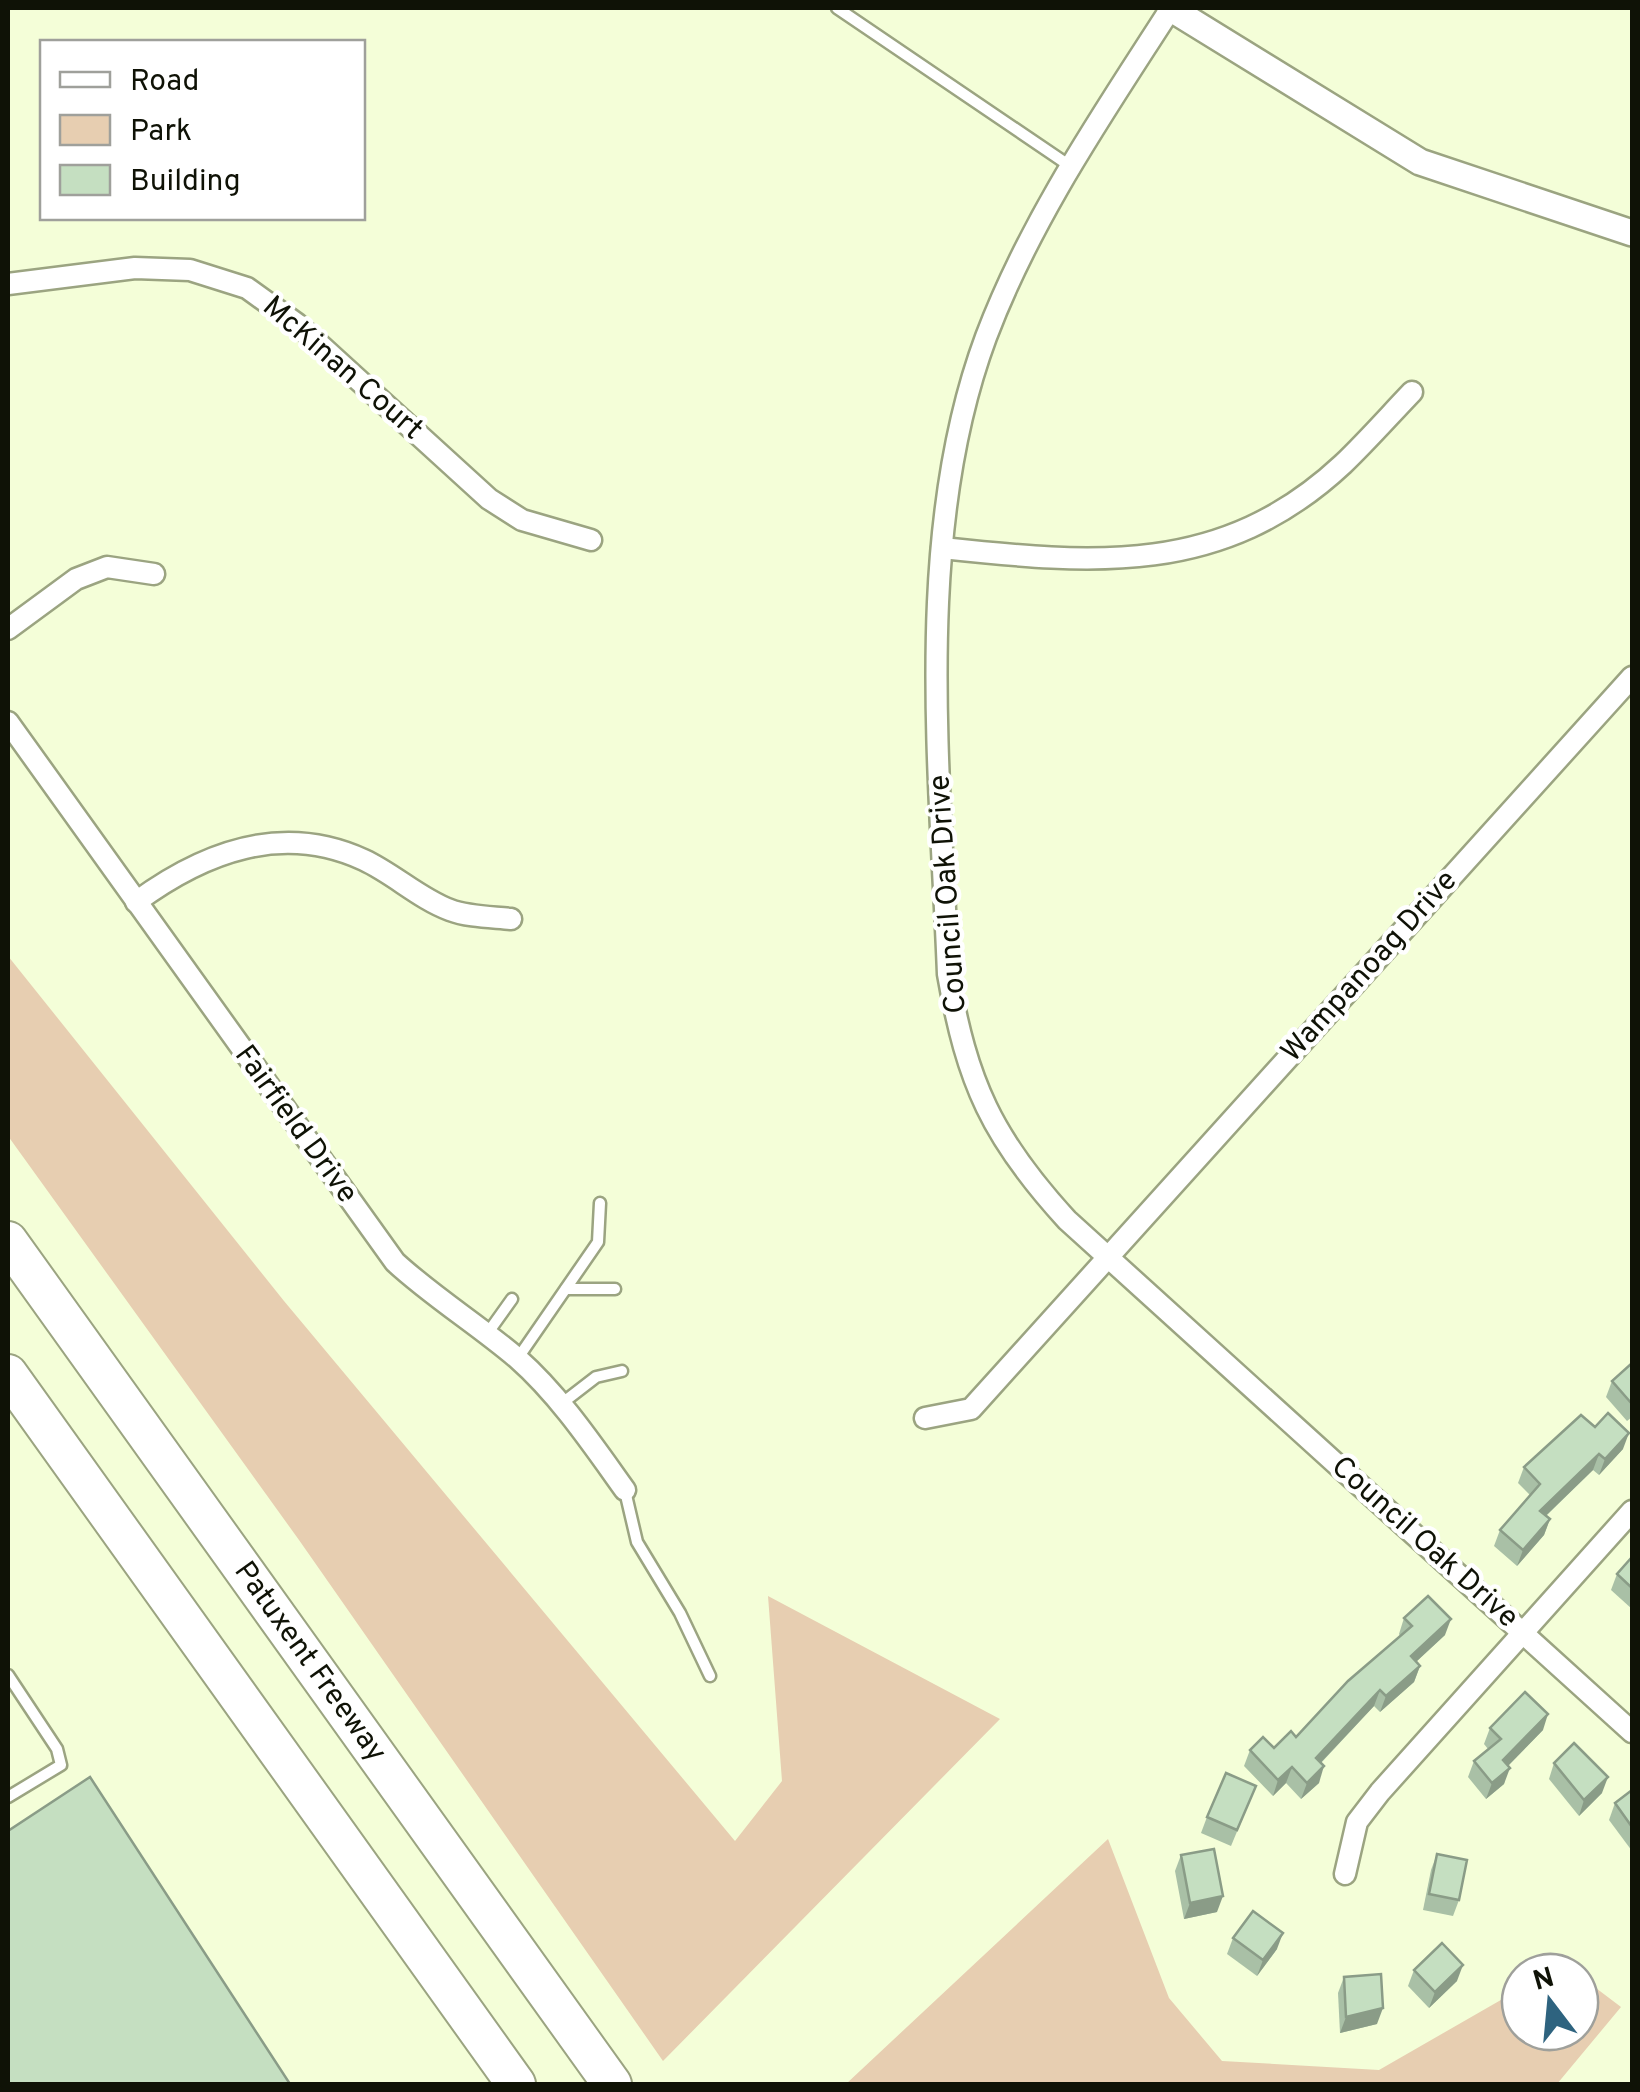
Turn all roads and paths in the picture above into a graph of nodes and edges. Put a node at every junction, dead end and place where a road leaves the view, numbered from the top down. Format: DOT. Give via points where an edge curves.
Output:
graph roads {
  1 [pos="837,8"];
  2 [pos="1170,8"];
  3 [pos="1070,166"];
  4 [pos="1632,233"];
  5 [pos="8,284"];
  6 [pos="1412,392"];
  7 [pos="591,540"];
  8 [pos="942,548"];
  9 [pos="154,574"];
  10 [pos="8,628"];
  11 [pos="1632,677"];
  12 [pos="8,722"];
  13 [pos="136,902"];
  14 [pos="511,920"];
  15 [pos="600,1203"];
  16 [pos="8,1241"];
  17 [pos="1108,1258"];
  18 [pos="566,1289"];
  19 [pos="615,1289"];
  20 [pos="512,1299"];
  21 [pos="487,1334"];
  22 [pos="517,1358"];
  23 [pos="622,1371"];
  24 [pos="8,1374"];
  25 [pos="560,1404"];
  26 [pos="924,1418"];
  27 [pos="624,1490"];
  28 [pos="1632,1511"];
  29 [pos="1522,1632"];
  30 [pos="8,1675"];
  31 [pos="710,1676"];
  32 [pos="1632,1732"];
  33 [pos="8,1797"];
  34 [pos="1344,1874"];
  35 [pos="516,2084"];
  36 [pos="612,2084"];
  1 -- 3 [label="lane"];
  2 -- 3 [label="street, Council Oak Drive"];
  2 -- 4 [label="street" via="1420,162"];
  3 -- 8 [label="street, Council Oak Drive" via="986,339 961,425"];
  5 -- 7 [label="street, McKinan Court" via="134,268 190,270 247,288 296,324 489,499 522,520"];
  6 -- 8 [label="street" via="1341,466 1290,504 1197,547 1105,562"];
  8 -- 17 [label="street, Council Oak Drive" via="941,792 948,974 958,1031 980,1095 1018,1166"];
  9 -- 10 [label="street" via="107,567 76,579"];
  11 -- 17 [label="street, Wampanoag Drive"];
  12 -- 13 [label="street, Fairfield Drive"];
  13 -- 14 [label="street" via="216,853 294,842 342,850 451,911"];
  13 -- 21 [label="street, Fairfield Drive" via="395,1262"];
  15 -- 18 [label="lane" via="598,1242"];
  16 -- 36 [label="highway, Patuxent Freeway"];
  17 -- 26 [label="street, Wampanoag Drive" via="971,1410"];
  17 -- 29 [label="street, Council Oak Drive"];
  18 -- 19 [label="lane"];
  18 -- 22 [label="lane"];
  20 -- 21 [label="lane"];
  21 -- 22 [label="street, Fairfield Drive"];
  22 -- 25 [label="street, Fairfield Drive"];
  23 -- 25 [label="lane" via="596,1378"];
  24 -- 35 [label="highway"];
  25 -- 27 [label="street, Fairfield Drive"];
  27 -- 31 [label="lane" via="637,1542"];
  28 -- 29 [label="street"];
  29 -- 32 [label="street, Council Oak Drive"];
  29 -- 34 [label="street" via="1357,1822"];
  30 -- 33 [label="lane" via="60,1764"];
}
